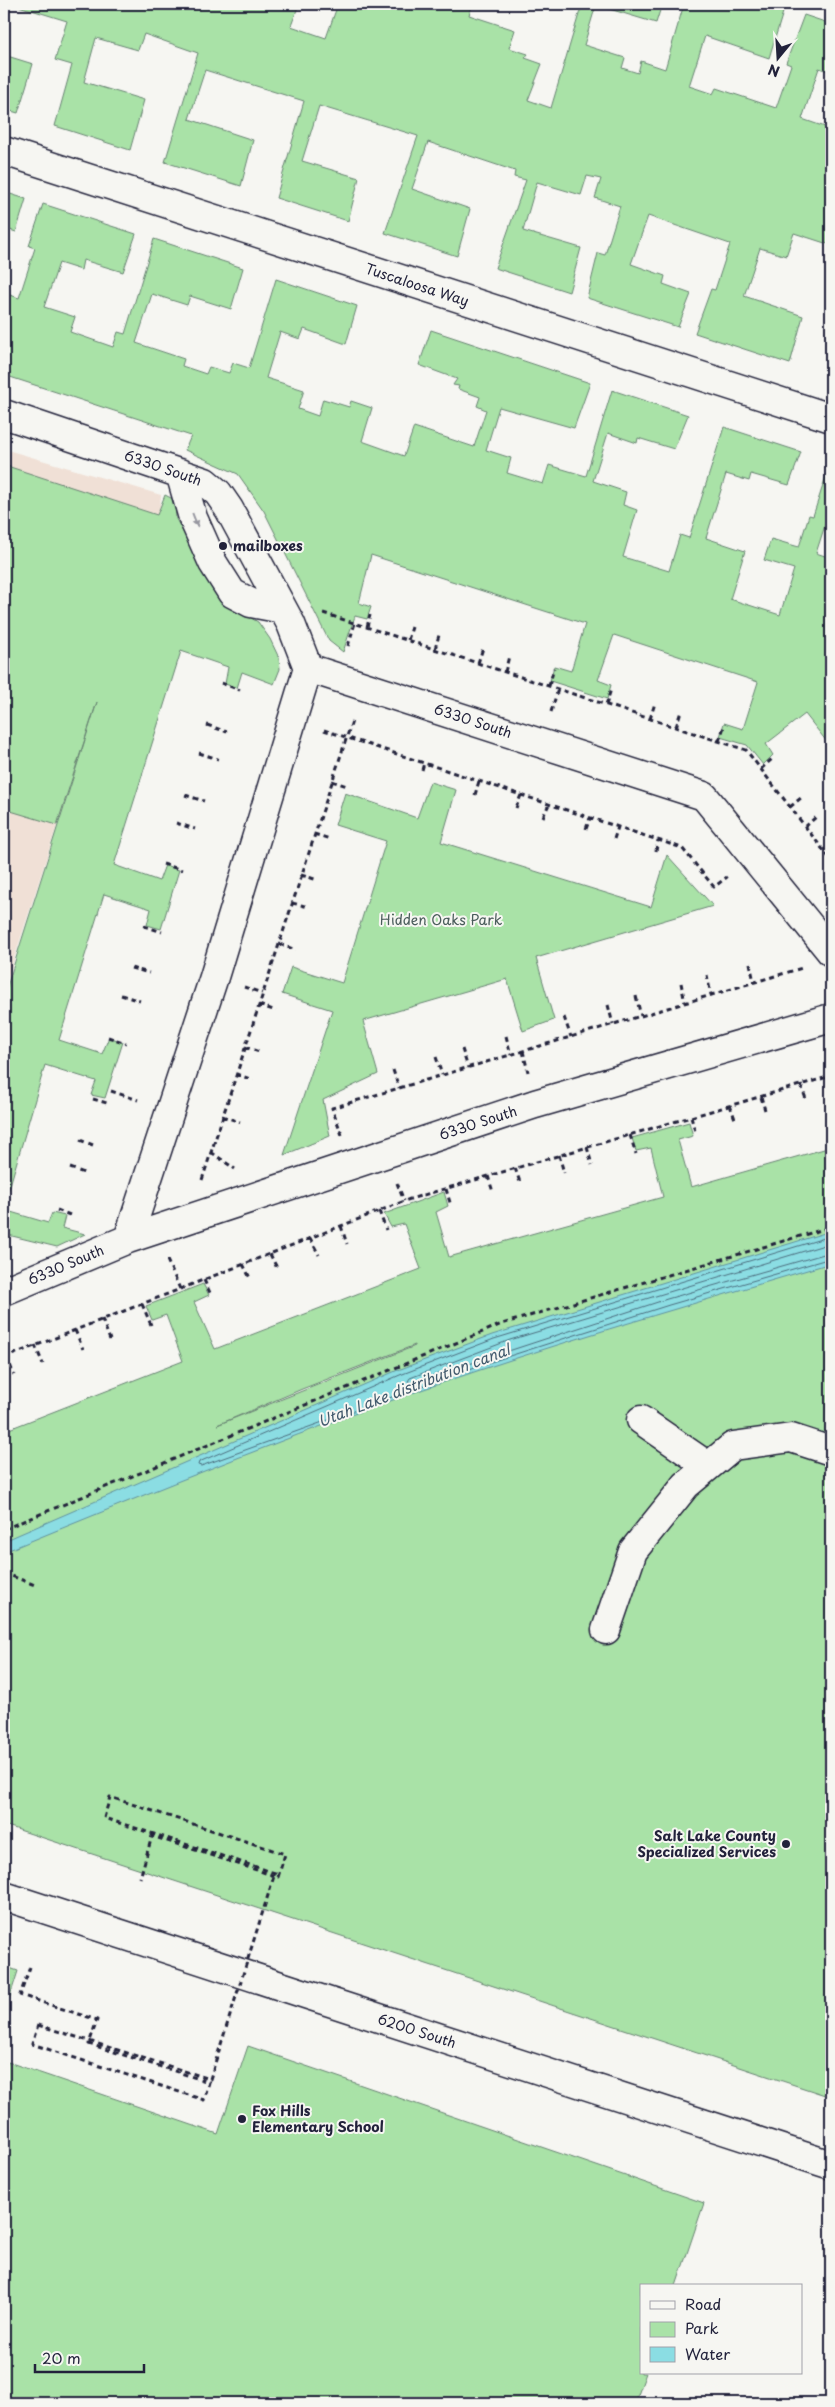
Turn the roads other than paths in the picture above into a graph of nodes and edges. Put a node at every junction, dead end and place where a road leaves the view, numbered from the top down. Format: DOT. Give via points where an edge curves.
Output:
graph roads {
  1 [pos="4,151"];
  2 [pos="4,414"];
  3 [pos="831,418"];
  4 [pos="180,474"];
  5 [pos="283,609"];
  6 [pos="308,668"];
  7 [pos="831,952"];
  8 [pos="831,1018"];
  9 [pos="128,1239"];
  10 [pos="4,1291"];
  11 [pos="641,1420"];
  12 [pos="831,1451"];
  13 [pos="708,1466"];
  14 [pos="606,1630"];
  15 [pos="4,1896"];
  16 [pos="831,2165"];
  1 -- 3 [label="street, Tuscaloosa Way"];
  2 -- 4 [label="street, 6330 South"];
  4 -- 5 [label="street, 6330 South" via="205,482 218,493"];
  4 -- 5 [label="street, one-way" via="213,563 232,593 251,603"];
  5 -- 6 [label="street, 6330 South"];
  6 -- 7 [label="street, 6330 South" via="704,796"];
  6 -- 9 [label="street" via="214,977"];
  8 -- 9 [label="street, 6330 South" via="535,1104"];
  9 -- 10 [label="street, 6330 South"];
  11 -- 13 [label="street"];
  12 -- 13 [label="street" via="790,1438 733,1446"];
  13 -- 14 [label="street" via="686,1485 634,1551"];
  15 -- 16 [label="street, 6200 South"];
}
